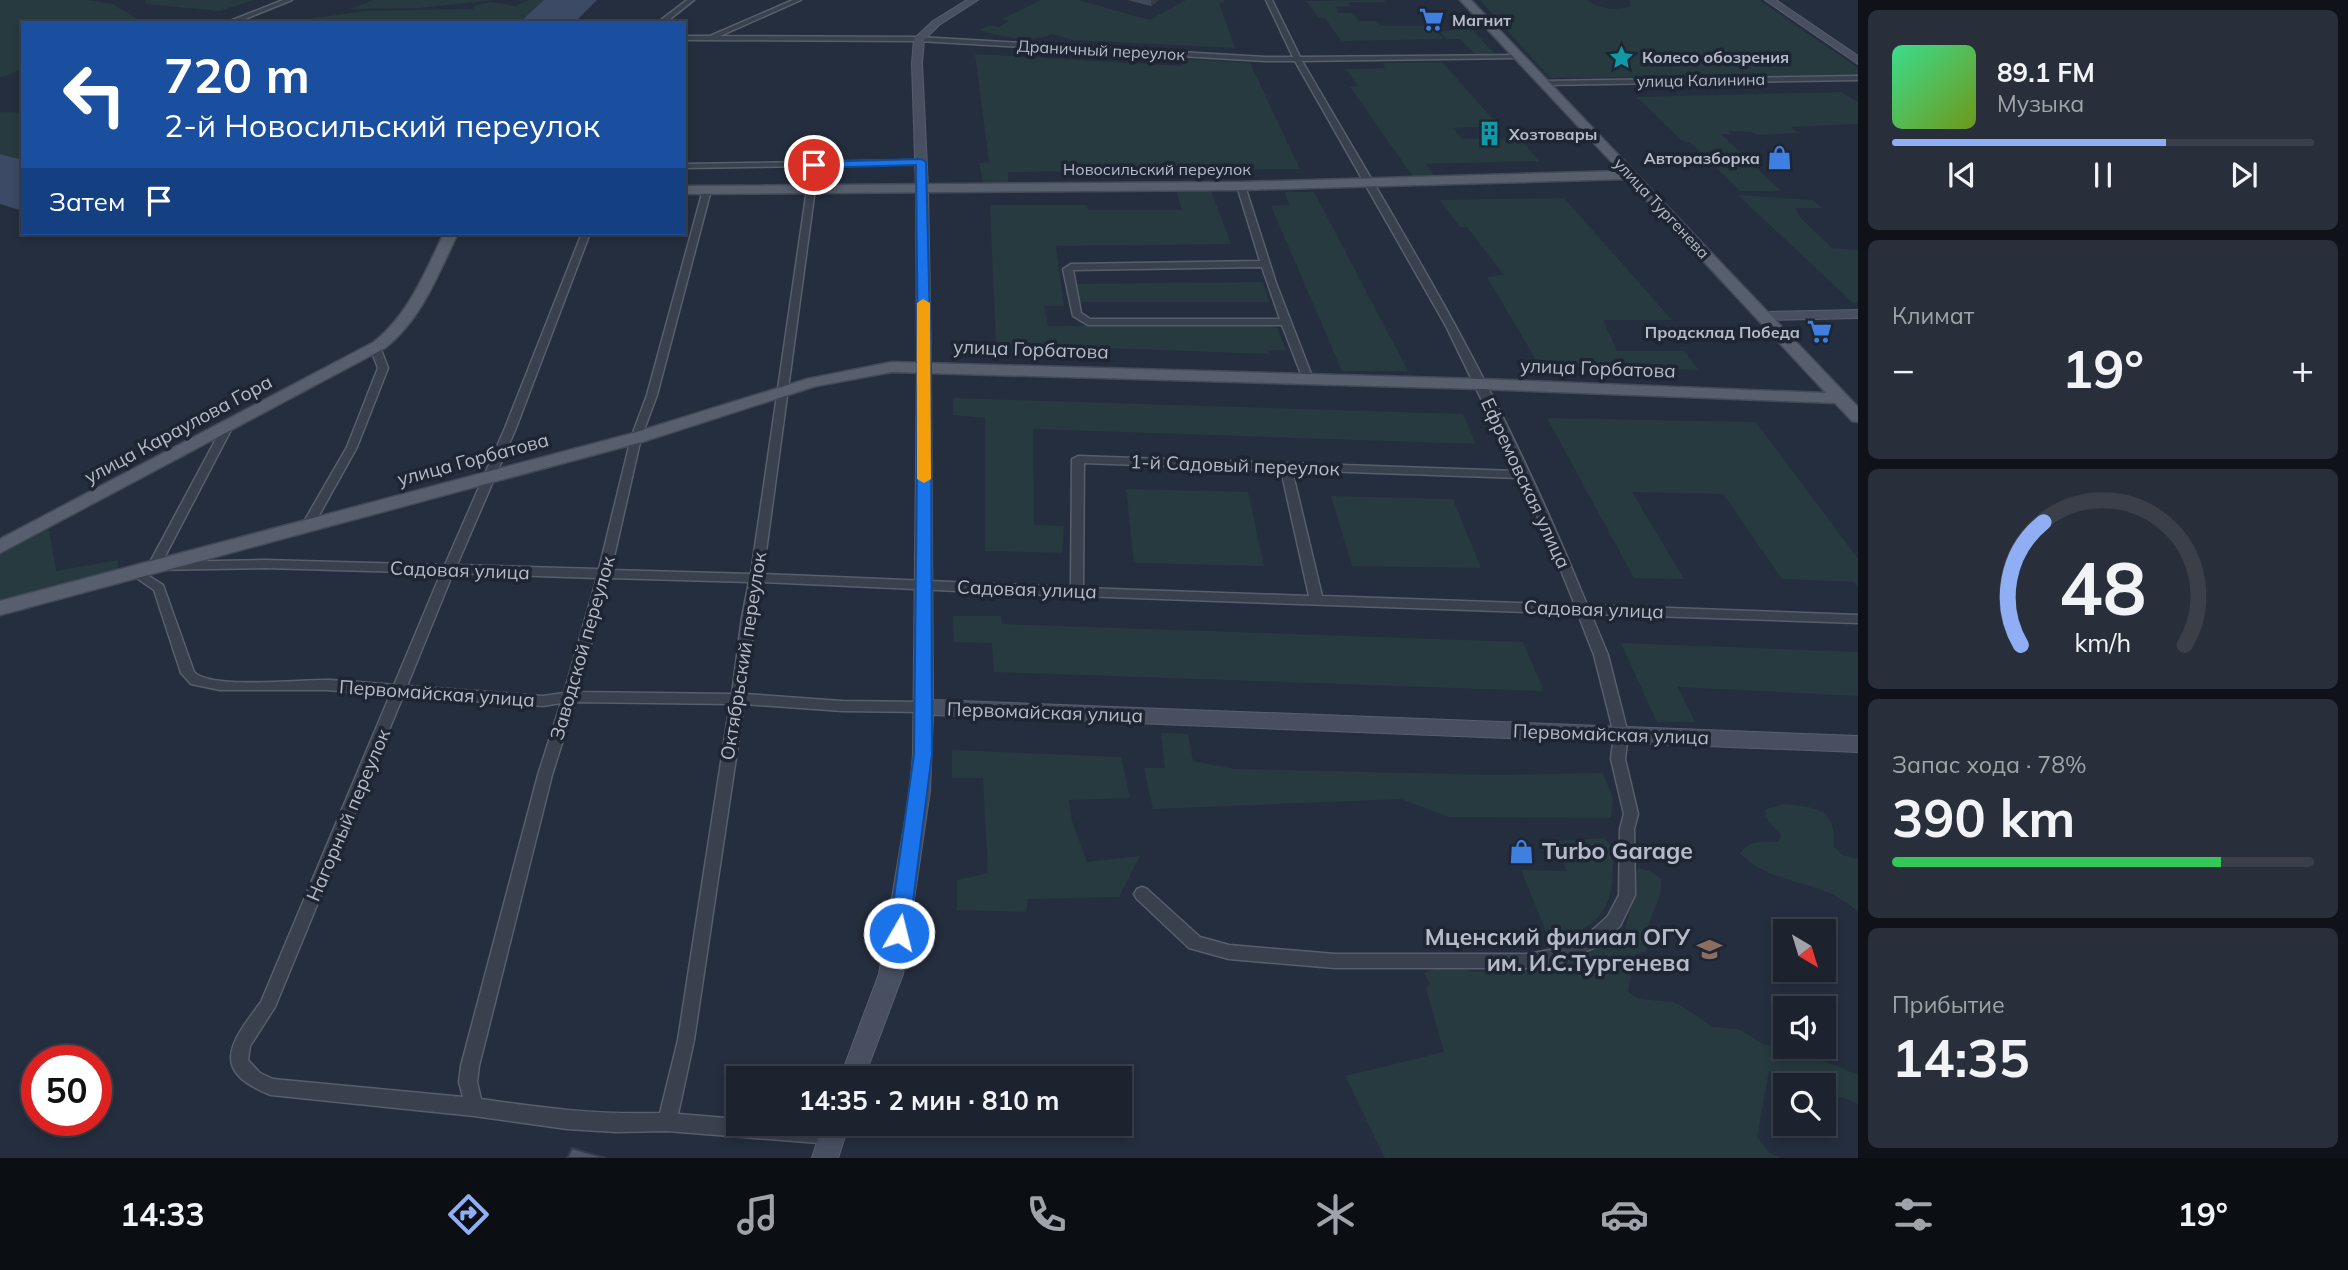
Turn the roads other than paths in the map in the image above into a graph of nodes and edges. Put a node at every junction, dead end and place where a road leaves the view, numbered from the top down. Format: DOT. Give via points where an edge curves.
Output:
graph roads {
  1 [pos="289,0"];
  2 [pos="691,0"];
  3 [pos="798,0"];
  4 [pos="973,0"];
  5 [pos="1269,0"];
  6 [pos="1465,0"];
  7 [pos="1770,0"];
  8 [pos="233,21"];
  9 [pos="663,21"];
  10 [pos="686,38"];
  11 [pos="712,39"];
  12 [pos="919,39"];
  13 [pos="1517,56"];
  14 [pos="1298,60"];
  15 [pos="1858,61"];
  16 [pos="1858,78"];
  17 [pos="1544,83"];
  18 [pos="921,162"];
  19 [pos="686,166"];
  20 [pos="1631,175"];
  21 [pos="1369,184"];
  22 [pos="1241,186"];
  23 [pos="922,188"];
  24 [pos="811,189"];
  25 [pos="686,190"];
  26 [pos="707,190"];
  27 [pos="450,235"];
  28 [pos="585,235"];
  29 [pos="1263,264"];
  30 [pos="1858,314"];
  31 [pos="1763,316"];
  32 [pos="1285,321"];
  33 [pos="375,347"];
  34 [pos="924,366"];
  35 [pos="1308,379"];
  36 [pos="1481,384"];
  37 [pos="780,392"];
  38 [pos="1840,398"];
  39 [pos="1858,417"];
  40 [pos="228,426"];
  41 [pos="636,438"];
  42 [pos="1286,467"];
  43 [pos="493,475"];
  44 [pos="1524,475"];
  45 [pos="308,525"];
  46 [pos="0,547"];
  47 [pos="154,566"];
  48 [pos="449,569"];
  49 [pos="134,572"];
  50 [pos="604,574"];
  51 [pos="756,578"];
  52 [pos="923,583"];
  53 [pos="1077,591"];
  54 [pos="1316,599"];
  55 [pos="0,608"];
  56 [pos="1581,608"];
  57 [pos="1858,619"];
  58 [pos="402,689"];
  59 [pos="570,697"];
  60 [pos="739,699"];
  61 [pos="924,707"];
  62 [pos="1621,734"];
  63 [pos="1858,744"];
  64 [pos="1142,894"];
  65 [pos="857,1066"];
  66 [pos="474,1107"];
  67 [pos="667,1122"];
  68 [pos="831,1139"];
  1 -- 8 [label="street"];
  2 -- 9 [label="street"];
  3 -- 11 [label="street"];
  4 -- 12 [label="main road"];
  5 -- 14 [label="street, Ефремовская улица"];
  6 -- 13 [label="main road, улица Тургенева"];
  7 -- 15 [label="main road"];
  10 -- 11 [label="street, Драничный переулок"];
  11 -- 12 [label="street, Драничный переулок"];
  12 -- 14 [label="street, Драничный переулок"];
  12 -- 18 [label="main road"];
  13 -- 14 [label="street, Драничный переулок"];
  13 -- 17 [label="main road, улица Тургенева"];
  14 -- 21 [label="street, Ефремовская улица"];
  16 -- 17 [label="street, улица Калинина"];
  17 -- 20 [label="main road, улица Тургенева"];
  18 -- 19 [label="street"];
  18 -- 23 [label="main road"];
  20 -- 21 [label="main road, Новосильский переулок"];
  20 -- 31 [label="main road, улица Тургенева"];
  21 -- 22 [label="main road, Новосильский переулок"];
  21 -- 36 [label="street, Ефремовская улица"];
  22 -- 23 [label="main road, Новосильский переулок"];
  22 -- 29 [label="street"];
  23 -- 24 [label="main road, Новосильский переулок"];
  23 -- 34 [label="main road"];
  24 -- 26 [label="main road, Новосильский переулок"];
  24 -- 37 [label="street, Октябрьский переулок"];
  25 -- 26 [label="main road, Новосильский переулок"];
  26 -- 41 [label="street, Заводской переулок" via="652,395"];
  27 -- 33 [label="main road, улица Караулова Гора" via="406,319"];
  28 -- 43 [label="street, Нагорный переулок"];
  29 -- 32 [label="street" via="1275,285"];
  29 -- 32 [label="street" via="1068,269 1080,319 1096,323"];
  30 -- 31 [label="main road"];
  31 -- 38 [label="main road, улица Тургенева"];
  32 -- 35 [label="street"];
  33 -- 40 [label="main road, улица Караулова Гора"];
  33 -- 45 [label="street" via="383,368 352,447"];
  34 -- 35 [label="main road, улица Горбатова"];
  34 -- 37 [label="main road, улица Горбатова" via="862,372"];
  34 -- 52 [label="main road"];
  35 -- 36 [label="main road, улица Горбатова"];
  36 -- 38 [label="main road, улица Горбатова"];
  36 -- 44 [label="street, Ефремовская улица"];
  37 -- 41 [label="main road, улица Горбатова"];
  37 -- 51 [label="street, Октябрьский переулок"];
  38 -- 39 [label="main road, улица Тургенева"];
  40 -- 46 [label="main road, улица Караулова Гора"];
  40 -- 47 [label="street"];
  41 -- 43 [label="main road, улица Горбатова"];
  41 -- 50 [label="street, Заводской переулок"];
  42 -- 44 [label="street, 1-й Садовый переулок"];
  42 -- 53 [label="street, 1-й Садовый переулок" via="1078,459"];
  42 -- 54 [label="street"];
  43 -- 45 [label="main road, улица Горбатова"];
  43 -- 48 [label="street, Нагорный переулок"];
  44 -- 56 [label="street, Ефремовская улица"];
  45 -- 47 [label="main road, улица Горбатова"];
  47 -- 48 [label="street, Садовая улица"];
  47 -- 49 [label="main road, улица Горбатова"];
  48 -- 50 [label="street, Садовая улица"];
  48 -- 58 [label="street, Нагорный переулок"];
  49 -- 55 [label="main road, улица Горбатова"];
  49 -- 58 [label="street, Первомайская улица" via="159,588 188,673 195,681"];
  50 -- 51 [label="street, Садовая улица"];
  50 -- 59 [label="street, Заводской переулок"];
  51 -- 52 [label="street, Садовая улица"];
  51 -- 60 [label="street, Октябрьский переулок" via="746,616"];
  52 -- 53 [label="street, Садовая улица"];
  52 -- 61 [label="main road"];
  53 -- 54 [label="street, Садовая улица"];
  54 -- 56 [label="street, Садовая улица"];
  56 -- 57 [label="street, Садовая улица"];
  56 -- 62 [label="street, Ефремовская улица" via="1609,677"];
  58 -- 59 [label="street, Первомайская улица" via="528,701"];
  58 -- 66 [label="street, Нагорный переулок" via="267,1007 242,1042 238,1057 251,1079 271,1087"];
  59 -- 60 [label="street, Первомайская улица"];
  59 -- 66 [label="street, Заводской переулок" via="545,775 470,1066 468,1082"];
  60 -- 61 [label="street, Первомайская улица"];
  60 -- 67 [label="street, Октябрьский переулок" via="686,1040"];
  61 -- 62 [label="main road, Первомайская улица"];
  61 -- 65 [label="main road" via="920,792 899,933 889,982"];
  62 -- 63 [label="main road, Первомайская улица"];
  62 -- 64 [label="street, Ефремовская улица" via="1618,759 1630,814 1627,895 1614,922 1592,941 1562,955 1528,961 1335,961 1229,952 1195,943"];
  66 -- 67 [label="street" via="567,1120"];
  67 -- 68 [label="street"];
}
